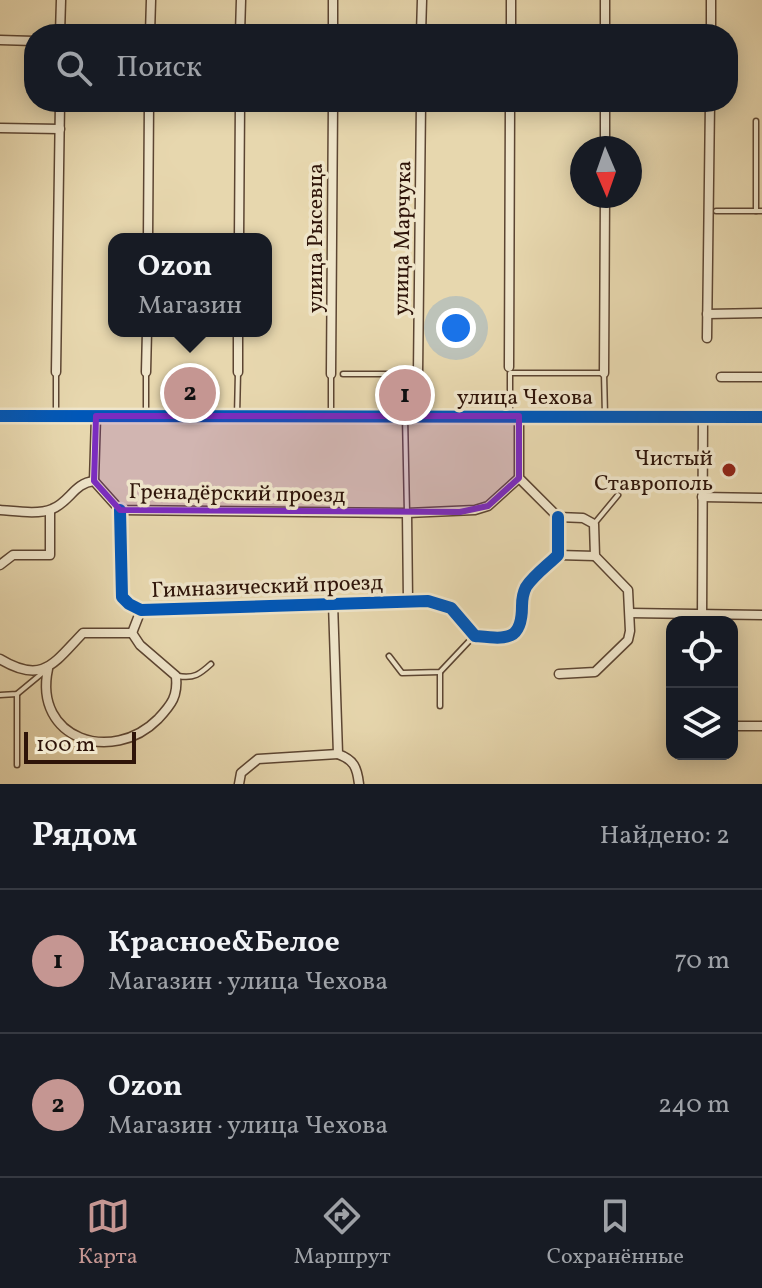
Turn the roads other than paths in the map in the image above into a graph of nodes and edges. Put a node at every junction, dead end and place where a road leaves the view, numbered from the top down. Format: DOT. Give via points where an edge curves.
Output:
graph roads {
  1 [pos="61,0"];
  2 [pos="151,0"];
  3 [pos="241,0"];
  4 [pos="333,0"];
  5 [pos="422,0"];
  6 [pos="511,0"];
  7 [pos="605,0"];
  8 [pos="711,0"];
  9 [pos="60,24"];
  10 [pos="150,24"];
  11 [pos="240,24"];
  12 [pos="333,24"];
  13 [pos="421,24"];
  14 [pos="511,24"];
  15 [pos="605,24"];
  16 [pos="711,24"];
  17 [pos="0,40"];
  18 [pos="24,41"];
  19 [pos="60,112"];
  20 [pos="149,112"];
  21 [pos="240,112"];
  22 [pos="333,112"];
  23 [pos="421,112"];
  24 [pos="510,112"];
  25 [pos="605,112"];
  26 [pos="710,112"];
  27 [pos="756,121"];
  28 [pos="0,128"];
  29 [pos="60,129"];
  30 [pos="605,136"];
  31 [pos="605,208"];
  32 [pos="716,211"];
  33 [pos="759,211"];
  34 [pos="148,233"];
  35 [pos="239,233"];
  36 [pos="762,313"];
  37 [pos="707,314"];
  38 [pos="147,337"];
  39 [pos="238,337"];
  40 [pos="707,338"];
  41 [pos="509,367"];
  42 [pos="56,372"];
  43 [pos="146,372"];
  44 [pos="238,372"];
  45 [pos="604,373"];
  46 [pos="331,374"];
  47 [pos="343,374"];
  48 [pos="418,374"];
  49 [pos="721,377"];
  50 [pos="762,377"];
  51 [pos="0,416"];
  52 [pos="56,416"];
  53 [pos="96,416"];
  54 [pos="146,416"];
  55 [pos="237,416"];
  56 [pos="331,416"];
  57 [pos="405,416"];
  58 [pos="419,416"];
  59 [pos="514,416"];
  60 [pos="605,416"];
  61 [pos="703,416"];
  62 [pos="762,417"];
  63 [pos="519,478"];
  64 [pos="94,481"];
  65 [pos="618,495"];
  66 [pos="702,497"];
  67 [pos="762,498"];
  68 [pos="0,510"];
  69 [pos="120,510"];
  70 [pos="50,511"];
  71 [pos="407,513"];
  72 [pos="558,517"];
  73 [pos="594,524"];
  74 [pos="558,555"];
  75 [pos="595,556"];
  76 [pos="0,565"];
  77 [pos="408,601"];
  78 [pos="333,603"];
  79 [pos="141,610"];
  80 [pos="630,613"];
  81 [pos="762,615"];
  82 [pos="673,616"];
  83 [pos="702,616"];
  84 [pos="738,616"];
  85 [pos="132,633"];
  86 [pos="475,636"];
  87 [pos="389,656"];
  88 [pos="0,659"];
  89 [pos="211,664"];
  90 [pos="48,669"];
  91 [pos="440,672"];
  92 [pos="559,674"];
  93 [pos="176,676"];
  94 [pos="17,694"];
  95 [pos="0,695"];
  96 [pos="440,706"];
  97 [pos="738,726"];
  98 [pos="762,726"];
  99 [pos="338,754"];
  100 [pos="17,765"];
  101 [pos="239,784"];
  102 [pos="359,784"];
  1 -- 9 [label="street"];
  2 -- 10 [label="street"];
  3 -- 11 [label="street"];
  4 -- 12 [label="street"];
  5 -- 13 [label="street"];
  6 -- 14 [label="street"];
  7 -- 15 [label="street"];
  8 -- 16 [label="street"];
  17 -- 18 [label="street"];
  19 -- 29 [label="street"];
  20 -- 34 [label="street"];
  21 -- 35 [label="street"];
  22 -- 46 [label="street, улица Рысевца"];
  23 -- 48 [label="street, улица Марчука"];
  24 -- 41 [label="street"];
  25 -- 30 [label="street"];
  26 -- 37 [label="street"];
  27 -- 33 [label="lane"];
  28 -- 29 [label="street"];
  29 -- 42 [label="street"];
  31 -- 45 [label="street"];
  32 -- 33 [label="lane"];
  36 -- 37 [label="street"];
  37 -- 40 [label="street"];
  38 -- 43 [label="street"];
  39 -- 44 [label="street"];
  42 -- 52 [label="lane"];
  43 -- 54 [label="lane"];
  44 -- 55 [label="lane"];
  45 -- 59 [label="lane" via="510,373"];
  45 -- 60 [label="lane"];
  46 -- 56 [label="lane"];
  47 -- 48 [label="lane"];
  48 -- 58 [label="lane"];
  49 -- 50 [label="street"];
  51 -- 52 [label="street, улица Чехова"];
  52 -- 53 [label="street, улица Чехова"];
  53 -- 54 [label="street, улица Чехова"];
  53 -- 64 [label="street"];
  54 -- 55 [label="street, улица Чехова"];
  55 -- 56 [label="street, улица Чехова"];
  56 -- 57 [label="street, улица Чехова"];
  57 -- 58 [label="street, улица Чехова"];
  57 -- 71 [label="lane"];
  58 -- 59 [label="street, улица Чехова"];
  59 -- 60 [label="street, улица Чехова"];
  59 -- 63 [label="street"];
  60 -- 61 [label="street, улица Чехова"];
  61 -- 62 [label="street, улица Чехова"];
  61 -- 66 [label="street"];
  63 -- 71 [label="street, Гренадёрский проезд" via="488,506"];
  63 -- 72 [label="street"];
  64 -- 69 [label="street, Гренадёрский проезд"];
  64 -- 70 [label="street" via="75,488"];
  65 -- 73 [label="lane"];
  66 -- 67 [label="street"];
  66 -- 83 [label="street"];
  68 -- 70 [label="street"];
  69 -- 71 [label="street, Гренадёрский проезд"];
  69 -- 79 [label="street, Гимназический проезд" via="122,597"];
  70 -- 76 [label="street" via="50,555 13,555"];
  71 -- 77 [label="street"];
  72 -- 73 [label="street"];
  72 -- 74 [label="street"];
  73 -- 75 [label="street"];
  74 -- 75 [label="street"];
  74 -- 86 [label="street" via="525,588 517,633"];
  75 -- 80 [label="street" via="628,590"];
  77 -- 78 [label="street, Гимназический проезд"];
  77 -- 86 [label="street, Гимназический проезд" via="451,608"];
  78 -- 79 [label="street, Гимназический проезд"];
  78 -- 99 [label="street"];
  79 -- 85 [label="street"];
  80 -- 82 [label="street"];
  80 -- 92 [label="street" via="628,640 600,668"];
  81 -- 84 [label="street"];
  85 -- 90 [label="street" via="83,633"];
  85 -- 93 [label="street"];
  86 -- 91 [label="lane"];
  87 -- 91 [label="lane" via="402,673"];
  88 -- 90 [label="street" via="15,668"];
  89 -- 93 [label="lane" via="199,675"];
  90 -- 93 [label="street" via="46,692 52,713 91,743 140,734 174,702"];
  90 -- 94 [label="lane"];
  91 -- 96 [label="lane"];
  94 -- 95 [label="lane"];
  94 -- 100 [label="lane"];
  97 -- 98 [label="street"];
  99 -- 101 [label="street" via="258,759 241,773"];
  99 -- 102 [label="street" via="351,759"];
}
